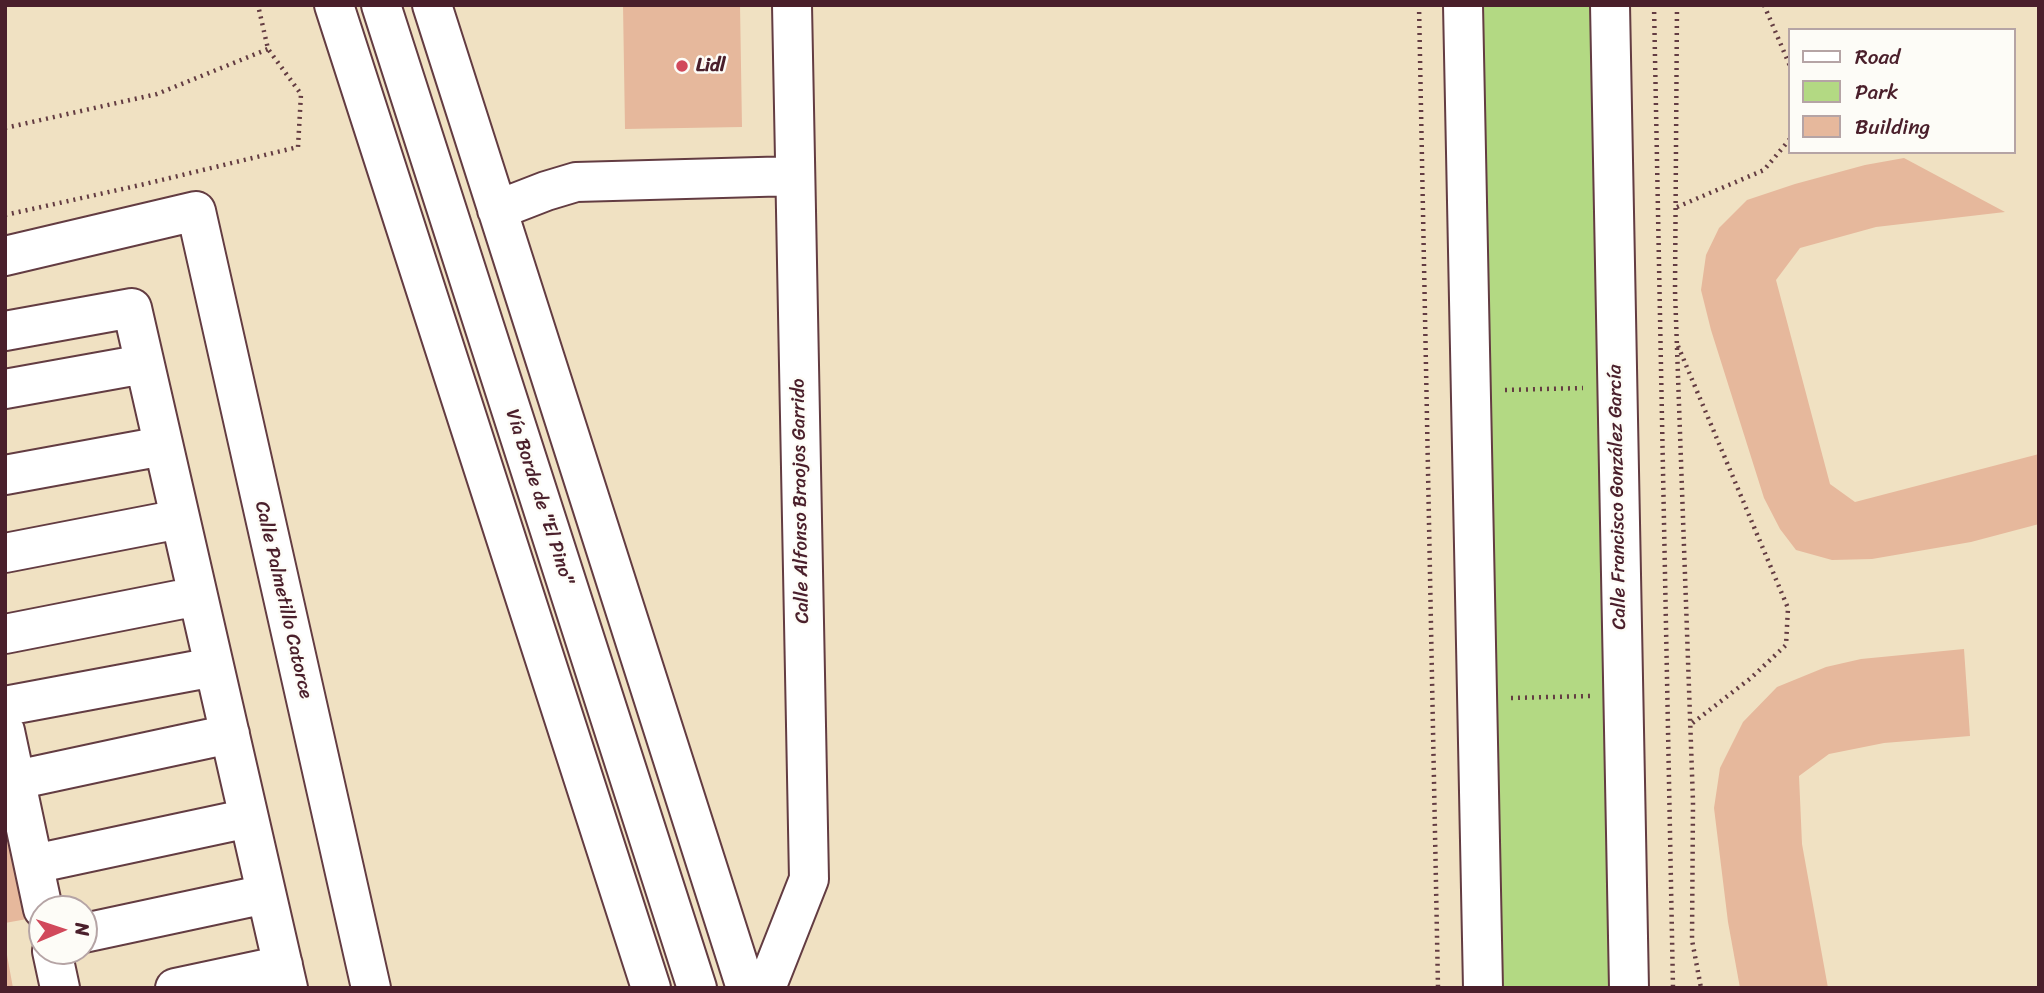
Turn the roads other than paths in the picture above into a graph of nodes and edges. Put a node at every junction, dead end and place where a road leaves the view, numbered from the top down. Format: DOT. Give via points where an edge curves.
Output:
graph roads {
  1 [pos="334,5"];
  2 [pos="381,5"];
  3 [pos="432,5"];
  4 [pos="792,5"];
  5 [pos="1463,5"];
  6 [pos="1610,5"];
  7 [pos="795,176"];
  8 [pos="497,210"];
  9 [pos="5,256"];
  10 [pos="5,331"];
  11 [pos="144,364"];
  12 [pos="5,389"];
  13 [pos="163,446"];
  14 [pos="5,475"];
  15 [pos="180,519"];
  16 [pos="5,553"];
  17 [pos="198,596"];
  18 [pos="5,634"];
  19 [pos="214,667"];
  20 [pos="5,706"];
  21 [pos="5,731"];
  22 [pos="230,734"];
  23 [pos="16,780"];
  24 [pos="249,818"];
  25 [pos="34,864"];
  26 [pos="266,894"];
  27 [pos="40,895"];
  28 [pos="98,930"];
  29 [pos="55,965"];
  30 [pos="285,976"];
  31 [pos="60,988"];
  32 [pos="175,988"];
  33 [pos="371,988"];
  34 [pos="651,988"];
  35 [pos="697,988"];
  36 [pos="746,988"];
  37 [pos="766,988"];
  38 [pos="1483,988"];
  39 [pos="1629,988"];
  1 -- 34 [label="street"];
  2 -- 35 [label="street, Vía Borde de \"El Pino\""];
  3 -- 8 [label="street"];
  4 -- 7 [label="street, Calle Alfonso Braojos Garrido"];
  5 -- 38 [label="street"];
  6 -- 39 [label="street, Calle Francisco González García"];
  7 -- 8 [label="street" via="576,182"];
  7 -- 37 [label="street, Calle Alfonso Braojos Garrido" via="809,879"];
  8 -- 36 [label="street"];
  9 -- 33 [label="street, Calle Palmetillo Catorce" via="196,211"];
  10 -- 11 [label="street" via="132,308"];
  11 -- 12 [label="street"];
  11 -- 13 [label="street"];
  13 -- 14 [label="street"];
  13 -- 15 [label="street"];
  15 -- 16 [label="street"];
  15 -- 17 [label="street"];
  17 -- 18 [label="street"];
  17 -- 19 [label="street"];
  19 -- 20 [label="street"];
  19 -- 22 [label="street"];
  21 -- 23 [label="street"];
  22 -- 23 [label="street"];
  22 -- 24 [label="street"];
  23 -- 25 [label="street"];
  24 -- 25 [label="street"];
  24 -- 26 [label="street"];
  25 -- 27 [label="street"];
  26 -- 28 [label="street"];
  26 -- 30 [label="street"];
  29 -- 31 [label="street"];
  30 -- 32 [label="street"];
}
